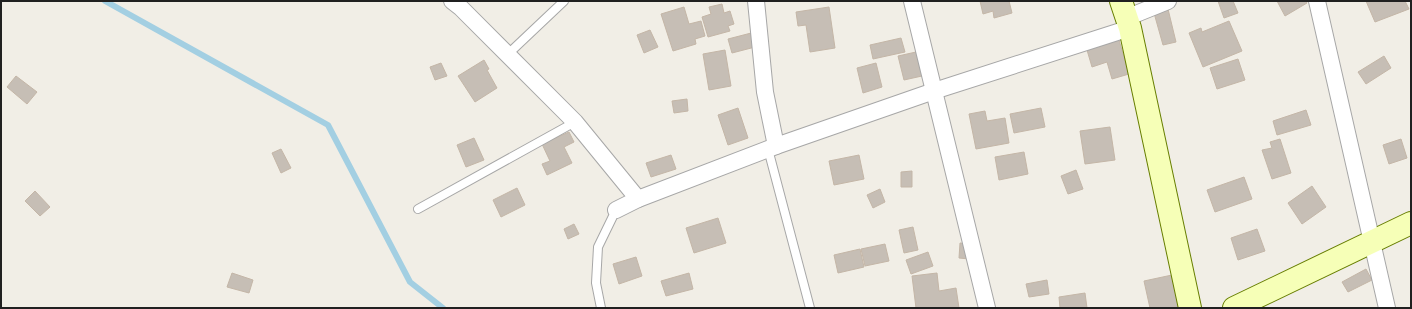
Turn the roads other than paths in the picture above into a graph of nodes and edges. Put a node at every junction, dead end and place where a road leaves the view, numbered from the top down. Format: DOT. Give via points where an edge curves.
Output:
graph roads {
  1 [pos="452,1"];
  2 [pos="564,1"];
  3 [pos="756,1"];
  4 [pos="912,1"];
  5 [pos="1168,1"];
  6 [pos="1317,1"];
  7 [pos="1125,16"];
  8 [pos="508,54"];
  9 [pos="934,91"];
  10 [pos="575,122"];
  11 [pos="772,147"];
  12 [pos="638,199"];
  13 [pos="418,209"];
  14 [pos="616,210"];
  15 [pos="1411,222"];
  16 [pos="1372,242"];
  17 [pos="601,308"];
  18 [pos="810,308"];
  19 [pos="987,308"];
  20 [pos="1190,308"];
  21 [pos="1234,308"];
  22 [pos="1387,308"];
  1 -- 8 [label="street"];
  2 -- 8 [label="lane"];
  3 -- 11 [label="street"];
  4 -- 9 [label="street"];
  5 -- 7 [label="street"];
  6 -- 16 [label="street"];
  7 -- 9 [label="street"];
  7 -- 20 [label="street"];
  8 -- 10 [label="street"];
  9 -- 11 [label="street"];
  9 -- 19 [label="street"];
  10 -- 12 [label="street"];
  10 -- 13 [label="lane"];
  11 -- 12 [label="street"];
  11 -- 18 [label="lane"];
  12 -- 14 [label="street"];
  14 -- 17 [label="lane" via="598,247 596,283"];
  15 -- 16 [label="street"];
  16 -- 21 [label="street"];
  16 -- 22 [label="street"];
}
